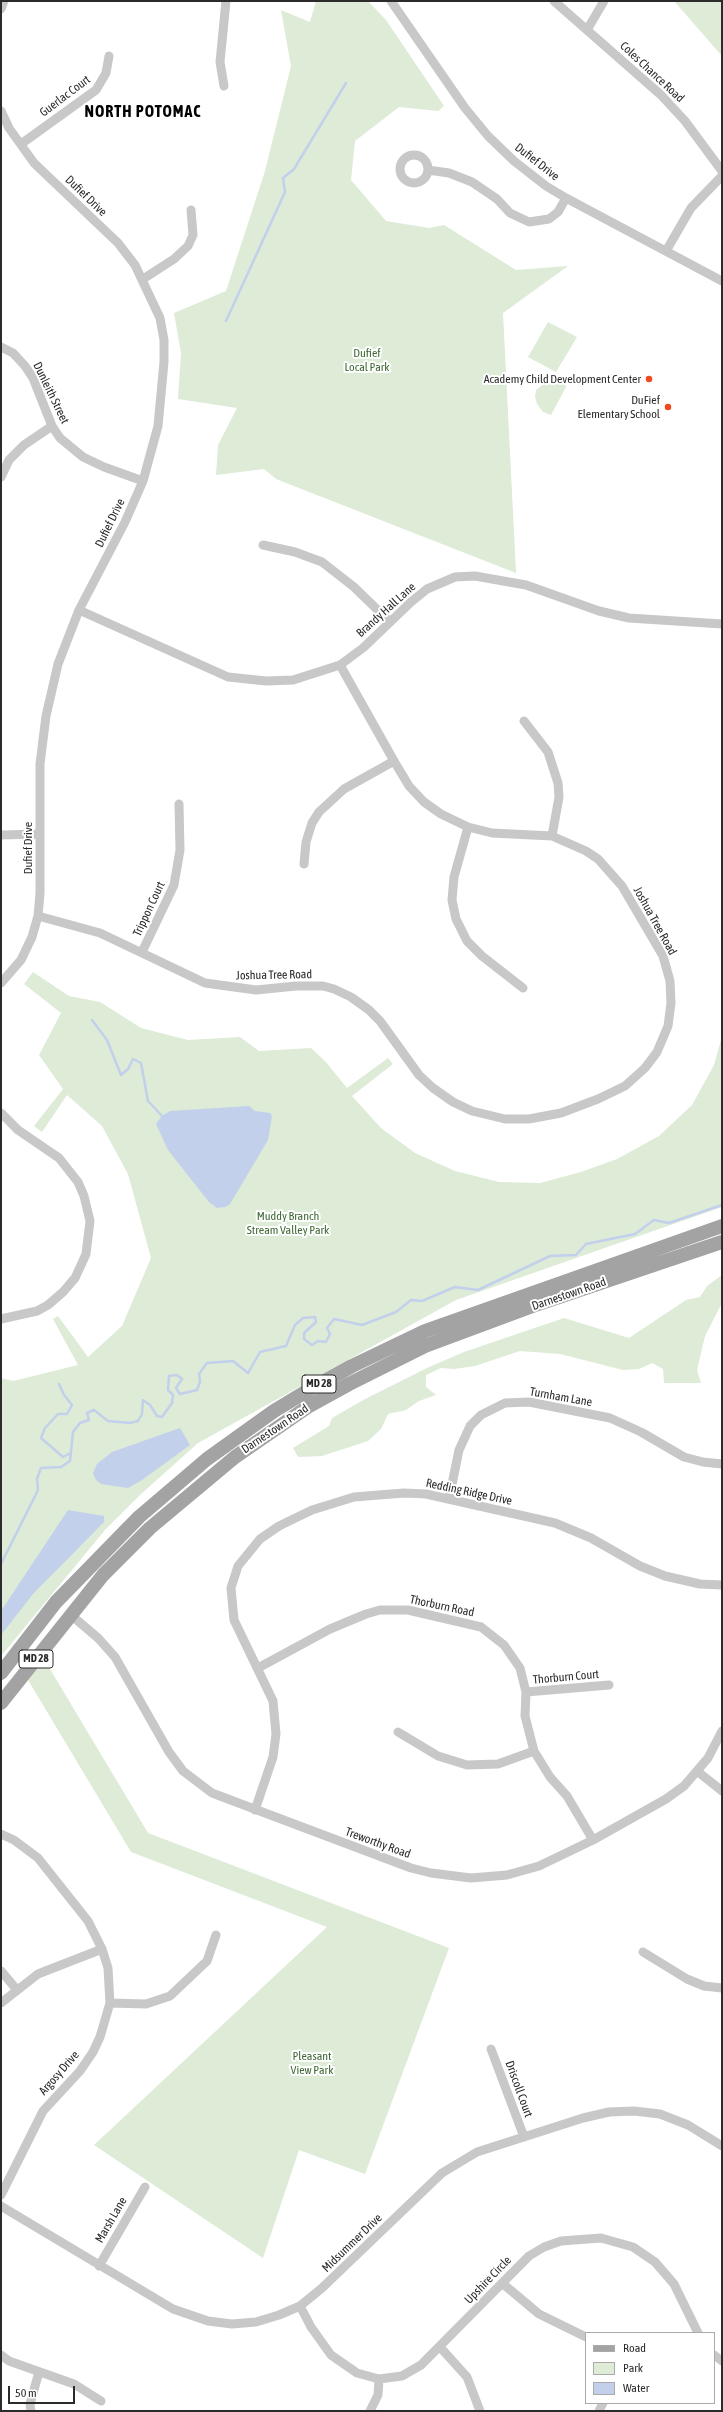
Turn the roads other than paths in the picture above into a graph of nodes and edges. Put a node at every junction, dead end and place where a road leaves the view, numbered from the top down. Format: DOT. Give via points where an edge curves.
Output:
graph roads {
  1 [pos="4,1"];
  2 [pos="226,1"];
  3 [pos="391,1"];
  4 [pos="554,1"];
  5 [pos="604,1"];
  6 [pos="1,9"];
  7 [pos="587,30"];
  8 [pos="108,56"];
  9 [pos="224,86"];
  10 [pos="1,111"];
  11 [pos="20,144"];
  12 [pos="428,170"];
  13 [pos="722,171"];
  14 [pos="722,176"];
  15 [pos="566,198"];
  16 [pos="192,210"];
  17 [pos="666,251"];
  18 [pos="143,279"];
  19 [pos="722,280"];
  20 [pos="1,347"];
  21 [pos="52,426"];
  22 [pos="1,477"];
  23 [pos="143,481"];
  24 [pos="263,545"];
  25 [pos="79,610"];
  26 [pos="390,622"];
  27 [pos="722,624"];
  28 [pos="340,666"];
  29 [pos="524,721"];
  30 [pos="394,761"];
  31 [pos="180,804"];
  32 [pos="468,827"];
  33 [pos="40,834"];
  34 [pos="1,835"];
  35 [pos="552,836"];
  36 [pos="304,864"];
  37 [pos="38,916"];
  38 [pos="142,952"];
  39 [pos="1,983"];
  40 [pos="523,988"];
  41 [pos="1,1113"];
  42 [pos="722,1226"];
  43 [pos="722,1242"];
  44 [pos="1,1319"];
  45 [pos="722,1464"];
  46 [pos="449,1499"];
  47 [pos="722,1585"];
  48 [pos="71,1615"];
  49 [pos="258,1668"];
  50 [pos="1,1673"];
  51 [pos="609,1685"];
  52 [pos="526,1692"];
  53 [pos="1,1703"];
  54 [pos="722,1731"];
  55 [pos="398,1732"];
  56 [pos="534,1751"];
  57 [pos="697,1771"];
  58 [pos="722,1791"];
  59 [pos="255,1810"];
  60 [pos="1,1834"];
  61 [pos="593,1840"];
  62 [pos="216,1935"];
  63 [pos="102,1949"];
  64 [pos="643,1952"];
  65 [pos="1,1971"];
  66 [pos="722,1988"];
  67 [pos="17,1990"];
  68 [pos="110,2003"];
  69 [pos="1,2004"];
  70 [pos="491,2049"];
  71 [pos="524,2136"];
  72 [pos="722,2146"];
  73 [pos="145,2186"];
  74 [pos="1,2195"];
  75 [pos="1,2206"];
  76 [pos="99,2266"];
  77 [pos="502,2283"];
  78 [pos="300,2306"];
  79 [pos="698,2332"];
  80 [pos="585,2337"];
  81 [pos="440,2347"];
  82 [pos="1,2355"];
  83 [pos="40,2372"];
  84 [pos="379,2379"];
  85 [pos="101,2401"];
  86 [pos="31,2411"];
  87 [pos="370,2411"];
  88 [pos="480,2411"];
  1 -- 6 [label="street"];
  2 -- 9 [label="street" via="220,62"];
  3 -- 15 [label="street, Dufief Drive" via="465,108 488,136 546,186"];
  4 -- 7 [label="street, Coles Chance Road"];
  5 -- 7 [label="street"];
  7 -- 13 [label="street, Coles Chance Road" via="661,95 684,120"];
  8 -- 11 [label="street, Guerlac Court" via="106,72 96,90"];
  10 -- 11 [label="street, Dufief Drive"];
  11 -- 18 [label="street, Dufief Drive" via="34,163 118,243"];
  12 -- 15 [label="street" via="449,173 472,182 497,199 510,213 530,222 549,219 558,212"];
  14 -- 17 [label="street" via="691,208"];
  15 -- 17 [label="street, Dufief Drive"];
  16 -- 18 [label="street" via="193,235 188,246 174,259"];
  17 -- 19 [label="street, Dufief Drive"];
  18 -- 23 [label="street, Dufief Drive" via="160,318 164,340 158,426"];
  20 -- 21 [label="street, Dunleith Street" via="14,353 33,378"];
  21 -- 22 [label="street" via="24,445 9,460"];
  21 -- 23 [label="street, Dunleith Street" via="60,438 83,457"];
  23 -- 25 [label="street, Dufief Drive" via="125,522"];
  24 -- 26 [label="street" via="295,552 322,562 354,587"];
  25 -- 28 [label="street, Brandy Hall Lane" via="228,677 246,680 286,680"];
  25 -- 33 [label="street, Dufief Drive" via="58,664 46,716 40,764"];
  26 -- 27 [label="street, Brandy Hall Lane" via="427,590 455,577 475,576 526,585 629,618"];
  26 -- 28 [label="street, Brandy Hall Lane"];
  28 -- 30 [label="street, Joshua Tree Road"];
  29 -- 35 [label="street" via="548,752 558,784 559,797"];
  30 -- 32 [label="street, Joshua Tree Road" via="409,786 424,802 440,814"];
  30 -- 36 [label="street" via="344,790 319,812 312,823 306,842"];
  31 -- 38 [label="street, Trippon Court" via="180,850 174,885"];
  32 -- 35 [label="street, Joshua Tree Road" via="492,833"];
  32 -- 40 [label="street" via="454,877 452,900 456,919 467,941"];
  33 -- 34 [label="street"];
  33 -- 37 [label="street, Dufief Drive"];
  35 -- 38 [label="street, Joshua Tree Road" via="598,859 622,886 663,956 670,981 671,1003 668,1026 657,1052 645,1068 625,1086 561,1113 529,1119 505,1119 472,1111 453,1102 419,1075 369,1010 334,989 323,986 256,990 228,988 205,983"];
  37 -- 38 [label="street, Joshua Tree Road" via="100,933"];
  37 -- 39 [label="street, Dufief Drive" via="32,937 20,960"];
  41 -- 44 [label="street" via="18,1130 59,1158 78,1182 90,1221 90,1232 86,1254 75,1278 63,1292 37,1311"];
  42 -- 50 [label="main road, Darnestown Road / MD 28" via="425,1331 352,1366 274,1411 207,1460 139,1517 56,1602"];
  43 -- 48 [label="main road, Darnestown Road / MD 28" via="538,1304 425,1346 309,1406 234,1457 197,1486 127,1550"];
  45 -- 46 [label="street, Turnham Lane" via="684,1457 641,1432 610,1418 529,1402 505,1403 481,1415 470,1426 459,1450"];
  46 -- 47 [label="street, Redding Ridge Drive" via="555,1523 591,1538 640,1566 665,1576 700,1584"];
  46 -- 49 [label="street, Redding Ridge Drive" via="404,1494 354,1497 312,1510 279,1526 260,1539 238,1566 230,1598 234,1620"];
  48 -- 53 [label="main road, Darnestown Road / MD 28"];
  48 -- 59 [label="street, Treworthy Road" via="98,1638 115,1657 169,1752 183,1771 212,1793"];
  49 -- 52 [label="street, Thorburn Road" via="330,1629 366,1614 380,1610 408,1610 481,1627 504,1644 516,1660"];
  49 -- 59 [label="street, Redding Ridge Drive" via="273,1701 276,1734 273,1757"];
  51 -- 52 [label="street, Thorburn Court"];
  52 -- 56 [label="street, Thorburn Road" via="525,1716"];
  54 -- 57 [label="street, Treworthy Road" via="708,1758"];
  55 -- 56 [label="street" via="438,1756 467,1765 498,1764"];
  56 -- 61 [label="street, Thorburn Road"];
  57 -- 58 [label="street"];
  57 -- 61 [label="street, Treworthy Road" via="684,1786 666,1799"];
  59 -- 61 [label="street, Treworthy Road" via="411,1868 431,1874 471,1878 507,1875 539,1866"];
  60 -- 63 [label="street, Argosy Drive" via="14,1840 38,1858 88,1921"];
  62 -- 68 [label="street" via="207,1961 170,1996 146,2004"];
  63 -- 67 [label="street" via="38,1974"];
  63 -- 68 [label="street, Argosy Drive" via="108,1968"];
  64 -- 66 [label="street" via="687,1979 704,1986"];
  65 -- 67 [label="street"];
  67 -- 69 [label="street"];
  68 -- 74 [label="street, Argosy Drive" via="93,2052 80,2071 43,2111"];
  70 -- 71 [label="street, Driscoll Court"];
  71 -- 72 [label="street, Midsummer Drive" via="609,2112 634,2111 660,2114 688,2125"];
  71 -- 78 [label="street, Midsummer Drive" via="477,2152 442,2173"];
  73 -- 76 [label="street, Marsh Lane"];
  75 -- 76 [label="street, Midsummer Drive"];
  76 -- 78 [label="street, Midsummer Drive" via="173,2309 208,2321 232,2324 256,2322"];
  77 -- 79 [label="street, Upshire Circle" via="529,2256 562,2240 595,2238 620,2242 644,2254 664,2272 674,2284"];
  77 -- 80 [label="street" via="539,2314"];
  77 -- 81 [label="street, Upshire Circle"];
  78 -- 84 [label="street, Upshire Circle" via="331,2355 357,2373"];
  81 -- 84 [label="street, Upshire Circle" via="412,2372"];
  81 -- 88 [label="street" via="467,2377"];
  82 -- 83 [label="street"];
  83 -- 85 [label="street" via="74,2384"];
  83 -- 86 [label="street" via="30,2404"];
  84 -- 87 [label="street" via="378,2395"];
}
